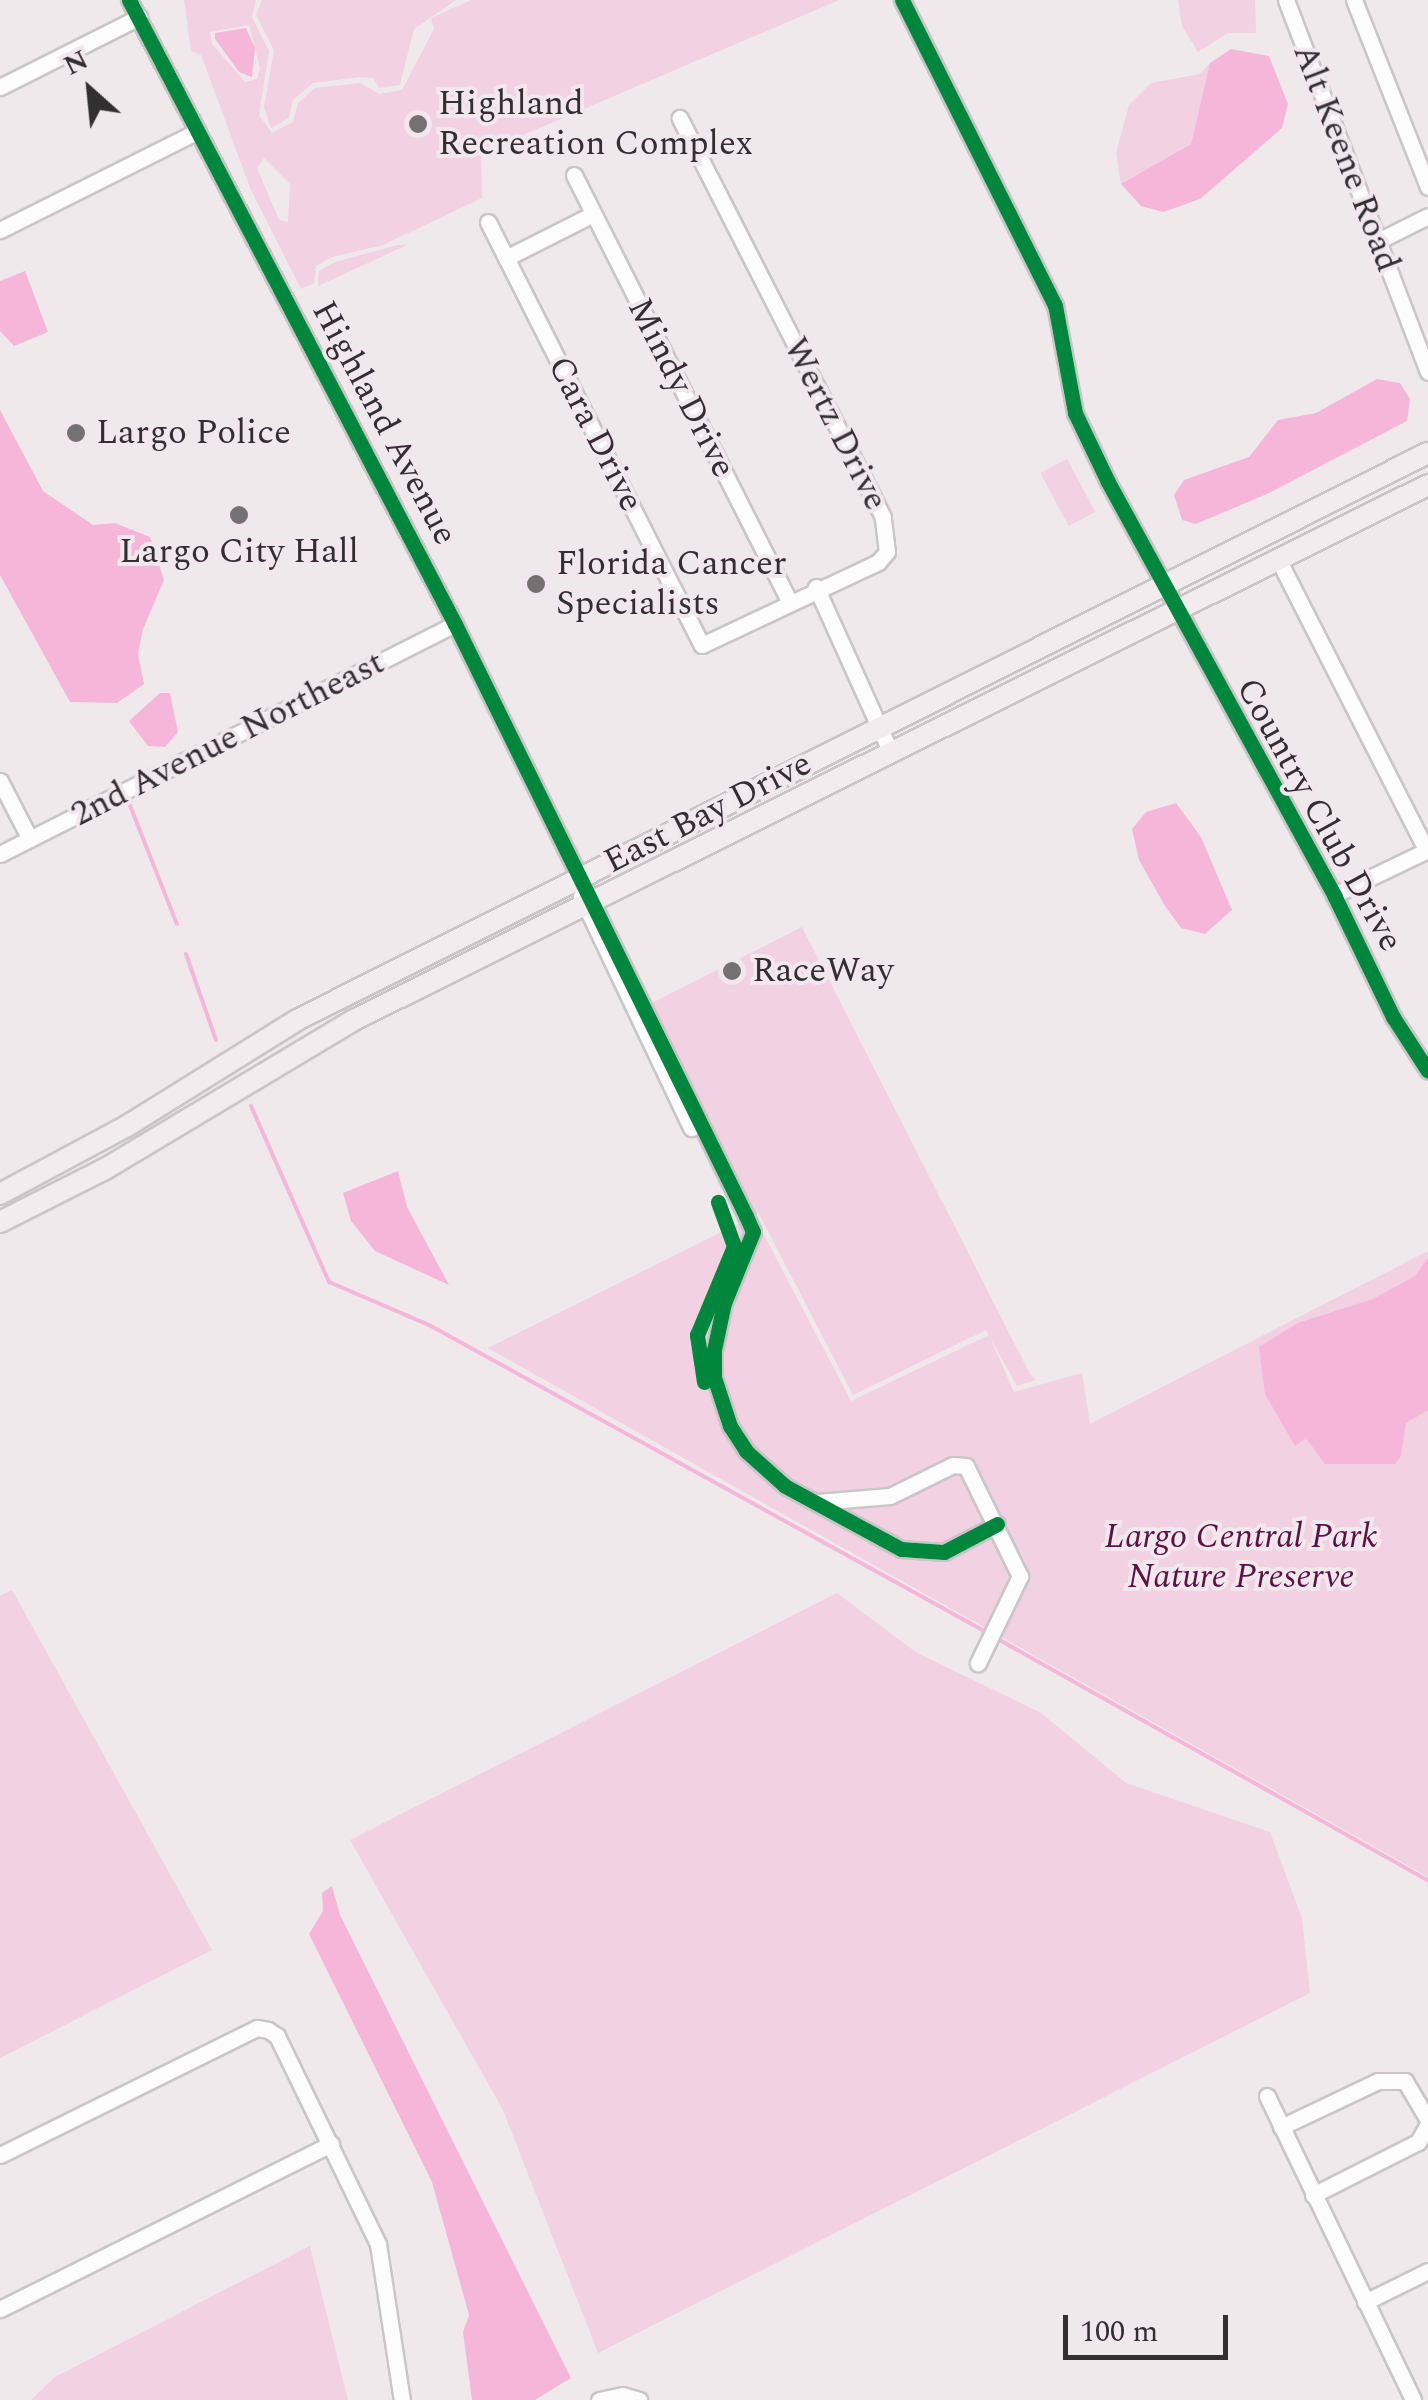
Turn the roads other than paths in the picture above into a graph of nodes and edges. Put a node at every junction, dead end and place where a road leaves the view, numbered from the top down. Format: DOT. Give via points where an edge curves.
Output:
graph roads {
  1 [pos="130,0"];
  2 [pos="902,0"];
  3 [pos="1286,0"];
  4 [pos="1354,0"];
  5 [pos="138,17"];
  6 [pos="0,87"];
  7 [pos="680,118"];
  8 [pos="198,131"];
  9 [pos="574,175"];
  10 [pos="1428,187"];
  11 [pos="593,214"];
  12 [pos="1428,216"];
  13 [pos="488,222"];
  14 [pos="0,230"];
  15 [pos="1378,241"];
  16 [pos="506,258"];
  17 [pos="1428,372"];
  18 [pos="1428,453"];
  19 [pos="1428,468"];
  20 [pos="1428,485"];
  21 [pos="1321,506"];
  22 [pos="1309,544"];
  23 [pos="1278,560"];
  24 [pos="816,587"];
  25 [pos="1160,587"];
  26 [pos="789,601"];
  27 [pos="1174,612"];
  28 [pos="456,624"];
  29 [pos="1012,661"];
  30 [pos="879,727"];
  31 [pos="891,753"];
  32 [pos="0,782"];
  33 [pos="756,820"];
  34 [pos="30,838"];
  35 [pos="1427,851"];
  36 [pos="0,854"];
  37 [pos="580,877"];
  38 [pos="1334,896"];
  39 [pos="589,903"];
  40 [pos="1428,1071"];
  41 [pos="0,1194"];
  42 [pos="0,1222"];
  43 [pos="817,1502"];
  44 [pos="997,1524"];
  45 [pos="978,1663"];
  46 [pos="1267,2096"];
  47 [pos="1428,2122"];
  48 [pos="1281,2128"];
  49 [pos="331,2144"];
  50 [pos="0,2156"];
  51 [pos="1313,2195"];
  52 [pos="1428,2271"];
  53 [pos="1366,2302"];
  54 [pos="0,2309"];
  55 [pos="635,2398"];
  56 [pos="402,2400"];
  57 [pos="599,2400"];
  58 [pos="1413,2400"];
  1 -- 5 [label="street, Highland Avenue"];
  2 -- 25 [label="street, Country Club Drive" via="1055,305 1075,413"];
  3 -- 15 [label="street, Alt Keene Road"];
  4 -- 10 [label="street"];
  5 -- 6 [label="street"];
  5 -- 8 [label="street, Highland Avenue"];
  7 -- 24 [label="street, Wertz Drive" via="887,527 887,552 878,562"];
  8 -- 14 [label="street"];
  8 -- 28 [label="street, Highland Avenue"];
  9 -- 11 [label="street, Mindy Drive"];
  11 -- 16 [label="street"];
  11 -- 26 [label="street, Mindy Drive"];
  12 -- 15 [label="street"];
  13 -- 16 [label="street, Cara Drive"];
  15 -- 17 [label="street, Alt Keene Road"];
  16 -- 26 [label="street, Cara Drive" via="702,645"];
  18 -- 21 [label="main road, East Bay Drive"];
  19 -- 22 [label="main road" via="1348,510"];
  20 -- 22 [label="main road, East Bay Drive"];
  21 -- 25 [label="main road, East Bay Drive"];
  21 -- 27 [label="main road" via="1305,526 1190,584"];
  22 -- 23 [label="main road, East Bay Drive"];
  23 -- 27 [label="main road, East Bay Drive"];
  23 -- 35 [label="street"];
  24 -- 26 [label="street"];
  24 -- 30 [label="street"];
  25 -- 27 [label="street, Country Club Drive"];
  25 -- 29 [label="main road, East Bay Drive"];
  27 -- 31 [label="main road, East Bay Drive"];
  27 -- 38 [label="street, Country Club Drive"];
  28 -- 34 [label="street, 2nd Avenue Northeast"];
  28 -- 37 [label="street, Highland Avenue"];
  29 -- 30 [label="main road, East Bay Drive"];
  29 -- 31 [label="main road" via="994,682 903,729"];
  30 -- 31 [label="street"];
  30 -- 33 [label="main road" via="868,751 776,797"];
  30 -- 37 [label="main road, East Bay Drive"];
  31 -- 33 [label="main road, East Bay Drive"];
  32 -- 34 [label="street"];
  33 -- 39 [label="main road, East Bay Drive"];
  34 -- 36 [label="street, 2nd Avenue Northeast"];
  35 -- 38 [label="street"];
  37 -- 39 [label="street, Highland Avenue"];
  37 -- 41 [label="main road, East Bay Drive" via="298,1020 127,1126"];
  38 -- 40 [label="street, Country Club Drive" via="1393,1017"];
  39 -- 42 [label="main road, East Bay Drive" via="309,1044 105,1169"];
  39 -- 43 [label="street, Highland Avenue" via="748,1246 717,1326 719,1401 746,1451 785,1486"];
  43 -- 44 [label="street, Highland Avenue" via="900,1549 924,1555"];
  43 -- 44 [label="street" via="887,1496 962,1464"];
  44 -- 45 [label="street" via="1020,1576"];
  46 -- 48 [label="street"];
  47 -- 48 [label="street" via="1405,2081 1378,2081"];
  47 -- 51 [label="street" via="1418,2142"];
  48 -- 51 [label="street"];
  49 -- 50 [label="street" via="278,2036 257,2028"];
  49 -- 54 [label="street"];
  49 -- 56 [label="street" via="378,2244"];
  51 -- 53 [label="street"];
  52 -- 53 [label="street"];
  53 -- 58 [label="street"];
  55 -- 57 [label="street"];
}
